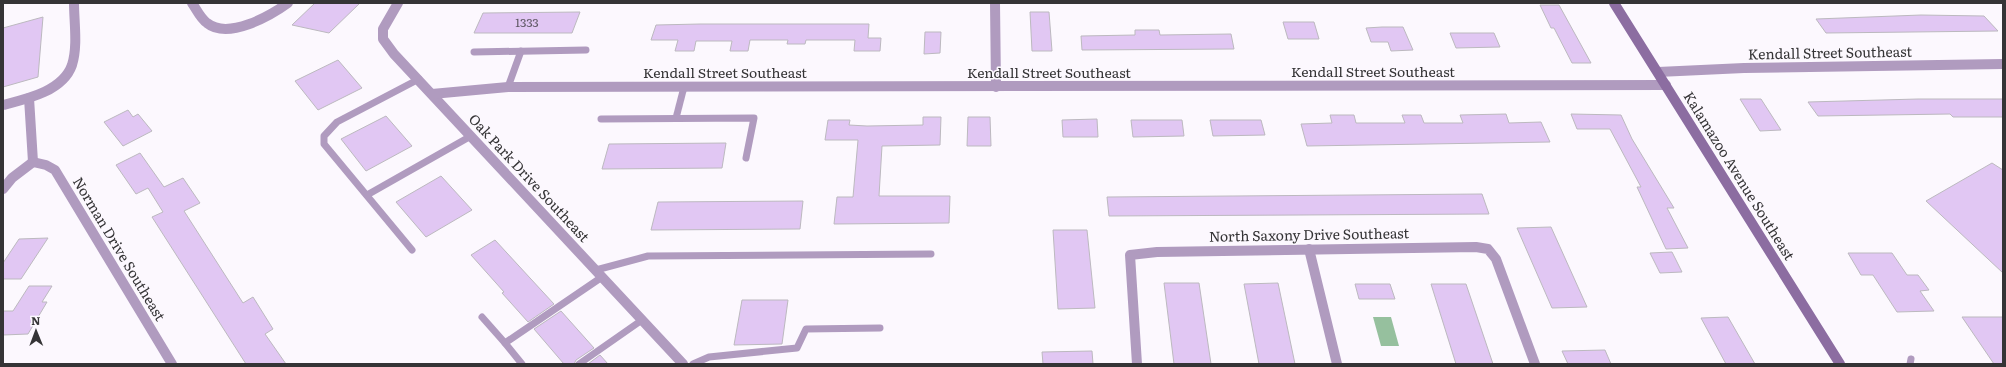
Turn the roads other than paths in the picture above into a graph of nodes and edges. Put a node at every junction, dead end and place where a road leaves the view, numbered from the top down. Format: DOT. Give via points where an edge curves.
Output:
graph roads {
  1 [pos="74,3"];
  2 [pos="192,3"];
  3 [pos="288,3"];
  4 [pos="398,3"];
  5 [pos="995,3"];
  6 [pos="1614,3"];
  7 [pos="586,50"];
  8 [pos="521,51"];
  9 [pos="474,52"];
  10 [pos="2003,64"];
  11 [pos="1658,72"];
  12 [pos="418,79"];
  13 [pos="1666,85"];
  14 [pos="508,87"];
  15 [pos="684,87"];
  16 [pos="996,87"];
  17 [pos="432,94"];
  18 [pos="29,98"];
  19 [pos="3,105"];
  20 [pos="676,118"];
  21 [pos="601,119"];
  22 [pos="471,136"];
  23 [pos="746,158"];
  24 [pos="33,162"];
  25 [pos="3,189"];
  26 [pos="366,195"];
  27 [pos="1309,249"];
  28 [pos="412,250"];
  29 [pos="931,254"];
  30 [pos="599,273"];
  31 [pos="482,317"];
  32 [pos="642,320"];
  33 [pos="880,328"];
  34 [pos="505,343"];
  35 [pos="172,364"];
  36 [pos="522,364"];
  37 [pos="579,364"];
  38 [pos="683,364"];
  39 [pos="693,364"];
  40 [pos="1138,364"];
  41 [pos="1337,364"];
  42 [pos="1535,364"];
  43 [pos="1840,364"];
  1 -- 18 [label="street" via="72,65 61,81"];
  2 -- 3 [label="street" via="208,25 216,29 232,29 249,24 275,14"];
  4 -- 12 [label="street, Oak Park Drive Southeast" via="383,29 383,39"];
  5 -- 16 [label="street"];
  6 -- 11 [label="main road, Kalamazoo Avenue Southeast"];
  7 -- 8 [label="lane"];
  8 -- 9 [label="lane"];
  8 -- 14 [label="lane"];
  10 -- 11 [label="street, Kendall Street Southeast" via="1744,68"];
  11 -- 13 [label="main road, Kalamazoo Avenue Southeast"];
  12 -- 17 [label="street, Oak Park Drive Southeast"];
  12 -- 26 [label="lane" via="337,122 324,136 324,144"];
  13 -- 16 [label="street, Kendall Street Southeast"];
  13 -- 43 [label="main road, Kalamazoo Avenue Southeast"];
  14 -- 15 [label="street, Kendall Street Southeast"];
  14 -- 17 [label="street, Kendall Street Southeast"];
  15 -- 16 [label="street, Kendall Street Southeast"];
  15 -- 20 [label="lane"];
  17 -- 22 [label="street, Oak Park Drive Southeast"];
  18 -- 19 [label="street"];
  18 -- 24 [label="street"];
  20 -- 21 [label="lane"];
  20 -- 23 [label="lane" via="754,118"];
  22 -- 26 [label="lane"];
  22 -- 30 [label="street, Oak Park Drive Southeast"];
  24 -- 25 [label="street" via="12,178"];
  24 -- 35 [label="street, Norman Drive Southeast" via="46,165 59,176"];
  26 -- 28 [label="lane"];
  27 -- 40 [label="street, North Saxony Drive Southeast" via="1157,252 1130,255"];
  27 -- 41 [label="street"];
  27 -- 42 [label="street, North Saxony Drive Southeast" via="1488,249 1496,259"];
  29 -- 30 [label="lane" via="648,256"];
  30 -- 32 [label="street, Oak Park Drive Southeast"];
  30 -- 34 [label="lane"];
  31 -- 34 [label="lane"];
  32 -- 37 [label="lane"];
  32 -- 38 [label="street, Oak Park Drive Southeast"];
  33 -- 39 [label="lane" via="806,329 797,348 709,357"];
  34 -- 36 [label="lane"];
}
